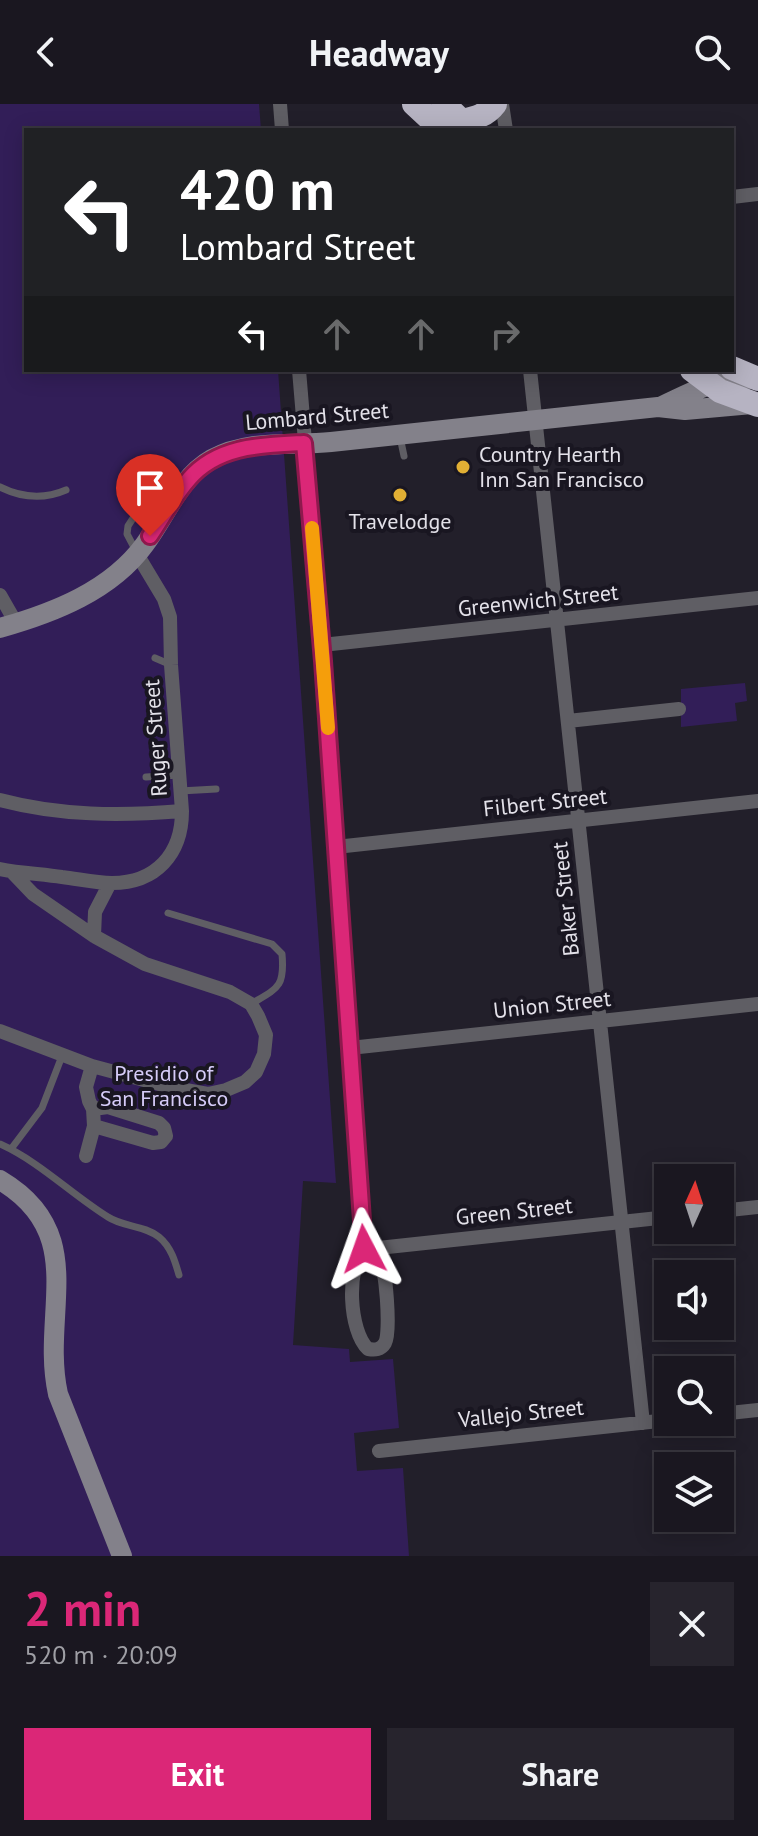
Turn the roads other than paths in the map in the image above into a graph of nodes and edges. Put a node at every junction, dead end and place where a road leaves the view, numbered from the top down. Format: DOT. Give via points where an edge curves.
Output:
graph roads {
  1 [pos="280,104"];
  2 [pos="414,104"];
  3 [pos="495,104"];
  4 [pos="502,104"];
  5 [pos="454,121"];
  6 [pos="282,128"];
  7 [pos="506,128"];
  8 [pos="758,194"];
  9 [pos="734,197"];
  10 [pos="734,369"];
  11 [pos="299,372"];
  12 [pos="530,372"];
  13 [pos="701,377"];
  14 [pos="758,379"];
  15 [pos="755,405"];
  16 [pos="658,407"];
  17 [pos="536,420"];
  18 [pos="400,434"];
  19 [pos="304,443"];
  20 [pos="404,456"];
  21 [pos="0,487"];
  22 [pos="66,490"];
  23 [pos="137,554"];
  24 [pos="0,595"];
  25 [pos="758,598"];
  26 [pos="557,620"];
  27 [pos="8,625"];
  28 [pos="322,645"];
  29 [pos="155,658"];
  30 [pos="171,665"];
  31 [pos="679,709"];
  32 [pos="568,721"];
  33 [pos="146,777"];
  34 [pos="180,783"];
  35 [pos="216,789"];
  36 [pos="0,800"];
  37 [pos="758,801"];
  38 [pos="182,811"];
  39 [pos="579,821"];
  40 [pos="336,847"];
  41 [pos="6,870"];
  42 [pos="110,883"];
  43 [pos="168,913"];
  44 [pos="94,936"];
  45 [pos="251,1004"];
  46 [pos="758,1004"];
  47 [pos="600,1021"];
  48 [pos="0,1031"];
  49 [pos="350,1048"];
  50 [pos="62,1056"];
  51 [pos="92,1066"];
  52 [pos="93,1109"];
  53 [pos="94,1126"];
  54 [pos="0,1144"];
  55 [pos="11,1149"];
  56 [pos="86,1156"];
  57 [pos="0,1180"];
  58 [pos="758,1207"];
  59 [pos="734,1210"];
  60 [pos="654,1219"];
  61 [pos="622,1222"];
  62 [pos="364,1249"];
  63 [pos="179,1275"];
  64 [pos="758,1410"];
  65 [pos="734,1413"];
  66 [pos="654,1422"];
  67 [pos="643,1423"];
  68 [pos="379,1451"];
  69 [pos="122,1556"];
  1 -- 6 [label="street"];
  2 -- 5 [label="highway"];
  3 -- 5 [label="highway" via="481,116"];
  4 -- 7 [label="street"];
  8 -- 9 [label="street"];
  10 -- 14 [label="highway"];
  11 -- 19 [label="street"];
  12 -- 17 [label="street, Baker Street"];
  13 -- 14 [label="street, Lombard Street"];
  13 -- 15 [label="highway"];
  13 -- 16 [label="street, Lombard Street"];
  15 -- 16 [label="street, Lombard Street"];
  16 -- 17 [label="street, Lombard Street"];
  17 -- 18 [label="street, Lombard Street"];
  17 -- 26 [label="street, Baker Street"];
  18 -- 19 [label="street, Lombard Street"];
  18 -- 20 [label="lane"];
  19 -- 23 [label="street, Lombard Street" via="262,445 205,463"];
  19 -- 28 [label="street"];
  21 -- 22 [label="lane" via="32,497"];
  23 -- 27 [label="street, Lombard Street" via="86,594"];
  23 -- 30 [label="street, Ruger Street" via="168,608"];
  24 -- 27 [label="street"];
  25 -- 26 [label="street, Greenwich Street"];
  26 -- 28 [label="street, Greenwich Street"];
  26 -- 32 [label="street, Baker Street"];
  28 -- 40 [label="street"];
  29 -- 30 [label="lane"];
  30 -- 34 [label="street, Ruger Street"];
  31 -- 32 [label="street"];
  32 -- 39 [label="street, Baker Street"];
  33 -- 34 [label="lane"];
  34 -- 35 [label="lane"];
  34 -- 38 [label="street, Ruger Street"];
  36 -- 38 [label="street" via="101,815"];
  37 -- 39 [label="street, Filbert Street"];
  38 -- 42 [label="street, Ruger Street" via="173,850 158,869 131,882"];
  39 -- 40 [label="street, Filbert Street"];
  39 -- 47 [label="street, Baker Street"];
  40 -- 49 [label="street"];
  41 -- 42 [label="street, Ruger Street"];
  41 -- 44 [label="street"];
  42 -- 44 [label="street" via="95,912"];
  43 -- 45 [label="lane" via="272,944 282,954 284,973 277,988"];
  44 -- 45 [label="street" via="145,964"];
  45 -- 51 [label="street" via="266,1035 264,1054 256,1072 226,1090 208,1094 174,1088"];
  46 -- 47 [label="street, Union Street"];
  47 -- 49 [label="street, Union Street"];
  47 -- 61 [label="street, Baker Street"];
  48 -- 50 [label="street"];
  49 -- 62 [label="street"];
  50 -- 51 [label="street"];
  50 -- 55 [label="lane" via="42,1108"];
  51 -- 52 [label="street" via="86,1087"];
  52 -- 53 [label="street"];
  52 -- 53 [label="street" via="108,1107 159,1123 166,1136 153,1143"];
  53 -- 56 [label="street"];
  54 -- 55 [label="lane"];
  55 -- 63 [label="lane" via="111,1219 159,1237 172,1253"];
  57 -- 69 [label="street" via="27,1201 51,1238 58,1281 54,1378"];
  58 -- 59 [label="street"];
  60 -- 61 [label="street, Green Street"];
  61 -- 62 [label="street, Green Street"];
  61 -- 67 [label="street, Baker Street"];
  62 -- 62 [label="street" via="354,1272 354,1309 357,1333 368,1349 376,1350 384,1345 388,1331 384,1266 379,1255"];
  64 -- 65 [label="street"];
  66 -- 67 [label="street, Vallejo Street"];
  67 -- 68 [label="street, Vallejo Street"];
}
